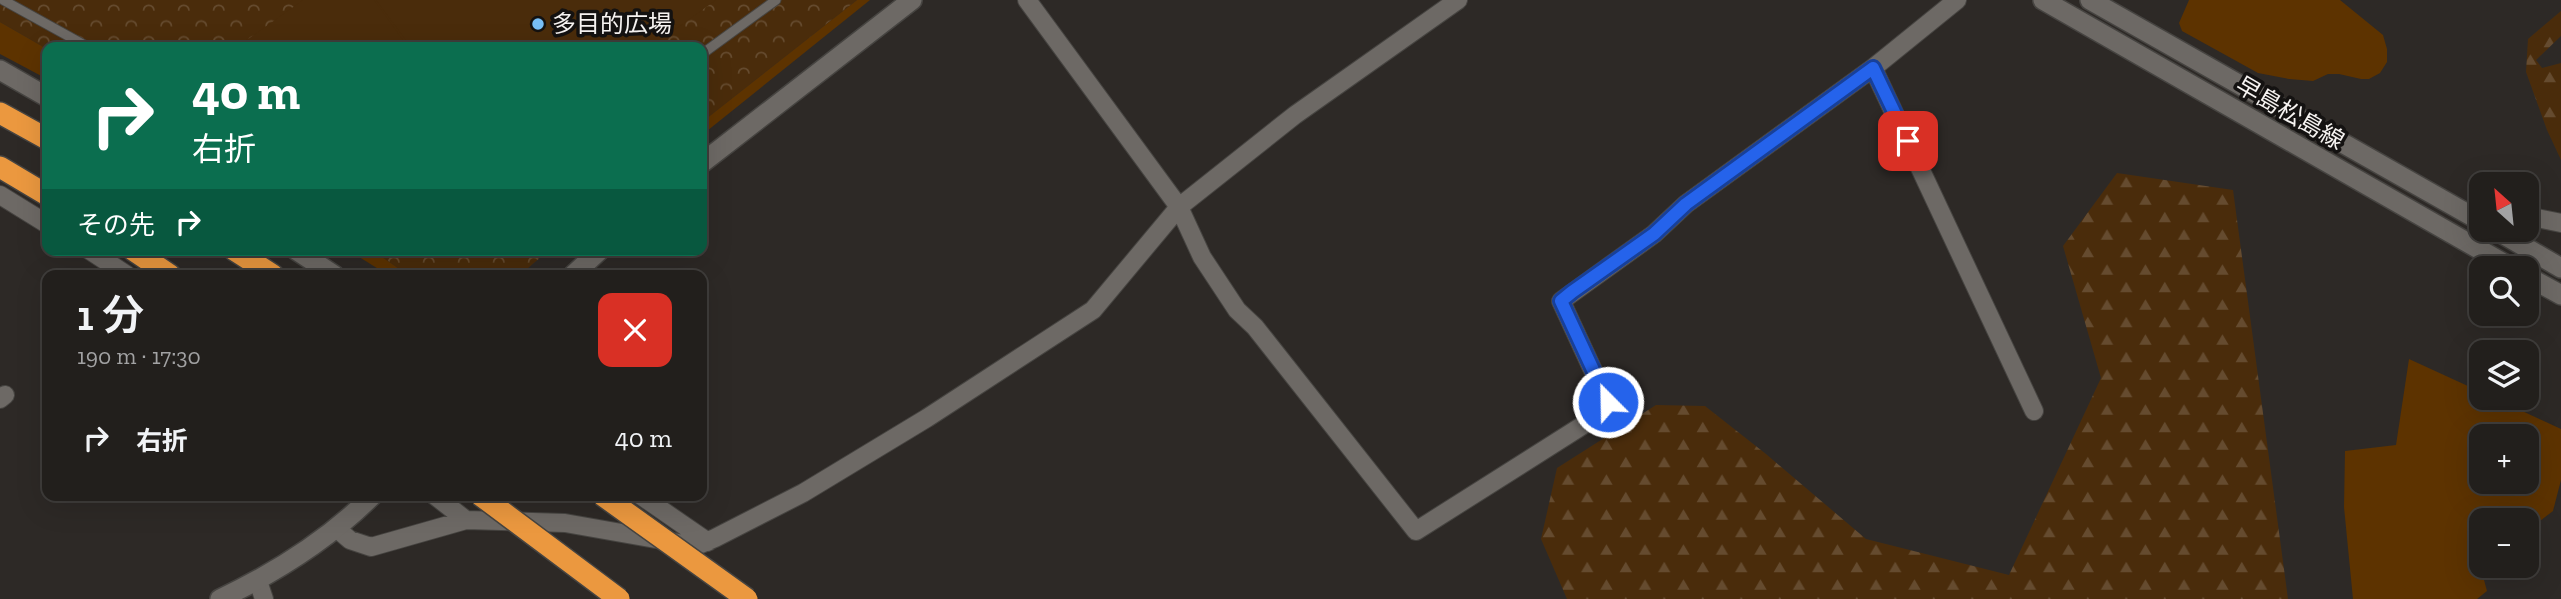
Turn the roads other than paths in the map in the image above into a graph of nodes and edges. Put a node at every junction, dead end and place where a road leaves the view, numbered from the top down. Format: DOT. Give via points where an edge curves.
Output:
graph roads {
  1 [pos="3,0"];
  2 [pos="776,0"];
  3 [pos="912,0"];
  4 [pos="1027,0"];
  5 [pos="1458,0"];
  6 [pos="1956,0"];
  7 [pos="2043,0"];
  8 [pos="2090,0"];
  9 [pos="79,42"];
  10 [pos="707,50"];
  11 [pos="1873,68"];
  12 [pos="0,70"];
  13 [pos="42,94"];
  14 [pos="0,113"];
  15 [pos="42,136"];
  16 [pos="707,159"];
  17 [pos="0,167"];
  18 [pos="42,192"];
  19 [pos="0,195"];
  20 [pos="1178,207"];
  21 [pos="2469,215"];
  22 [pos="2539,218"];
  23 [pos="42,221"];
  24 [pos="2561,223"];
  25 [pos="2517,242"];
  26 [pos="98,256"];
  27 [pos="142,256"];
  28 [pos="244,256"];
  29 [pos="305,256"];
  30 [pos="594,256"];
  31 [pos="2491,256"];
  32 [pos="2561,268"];
  33 [pos="119,270"];
  34 [pos="163,270"];
  35 [pos="266,270"];
  36 [pos="326,270"];
  37 [pos="578,270"];
  38 [pos="2539,283"];
  39 [pos="2561,295"];
  40 [pos="2034,411"];
  41 [pos="366,501"];
  42 [pos="442,501"];
  43 [pos="488,501"];
  44 [pos="610,501"];
  45 [pos="649,501"];
  46 [pos="466,520"];
  47 [pos="336,528"];
  48 [pos="708,542"];
  49 [pos="261,590"];
  50 [pos="220,599"];
  51 [pos="620,599"];
  52 [pos="747,599"];
  1 -- 9 [label="lane"];
  2 -- 10 [label="lane"];
  3 -- 16 [label="main road"];
  4 -- 20 [label="street"];
  5 -- 20 [label="street" via="1295,115"];
  6 -- 11 [label="street"];
  7 -- 31 [label="main road, 早島松島線"];
  8 -- 21 [label="main road, 早島松島線"];
  11 -- 20 [label="street" via="1561,301 1608,402 1588,422 1416,531 1237,310 1202,257"];
  11 -- 40 [label="street"];
  12 -- 13 [label="main road"];
  14 -- 15 [label="highway"];
  17 -- 18 [label="highway"];
  19 -- 23 [label="street"];
  20 -- 48 [label="street" via="1093,310 927,418"];
  22 -- 24 [label="street"];
  25 -- 32 [label="main road, 早島松島線"];
  26 -- 33 [label="street"];
  27 -- 34 [label="highway"];
  28 -- 35 [label="highway"];
  29 -- 36 [label="main road"];
  30 -- 37 [label="main road"];
  38 -- 39 [label="main road"];
  41 -- 47 [label="main road"];
  42 -- 46 [label="street"];
  43 -- 51 [label="highway, bridge"];
  44 -- 52 [label="highway, bridge"];
  45 -- 48 [label="street"];
  46 -- 47 [label="street" via="371,547 350,540"];
  46 -- 48 [label="street" via="565,523 684,544"];
  47 -- 49 [label="main road"];
  49 -- 50 [label="main road"];
}
